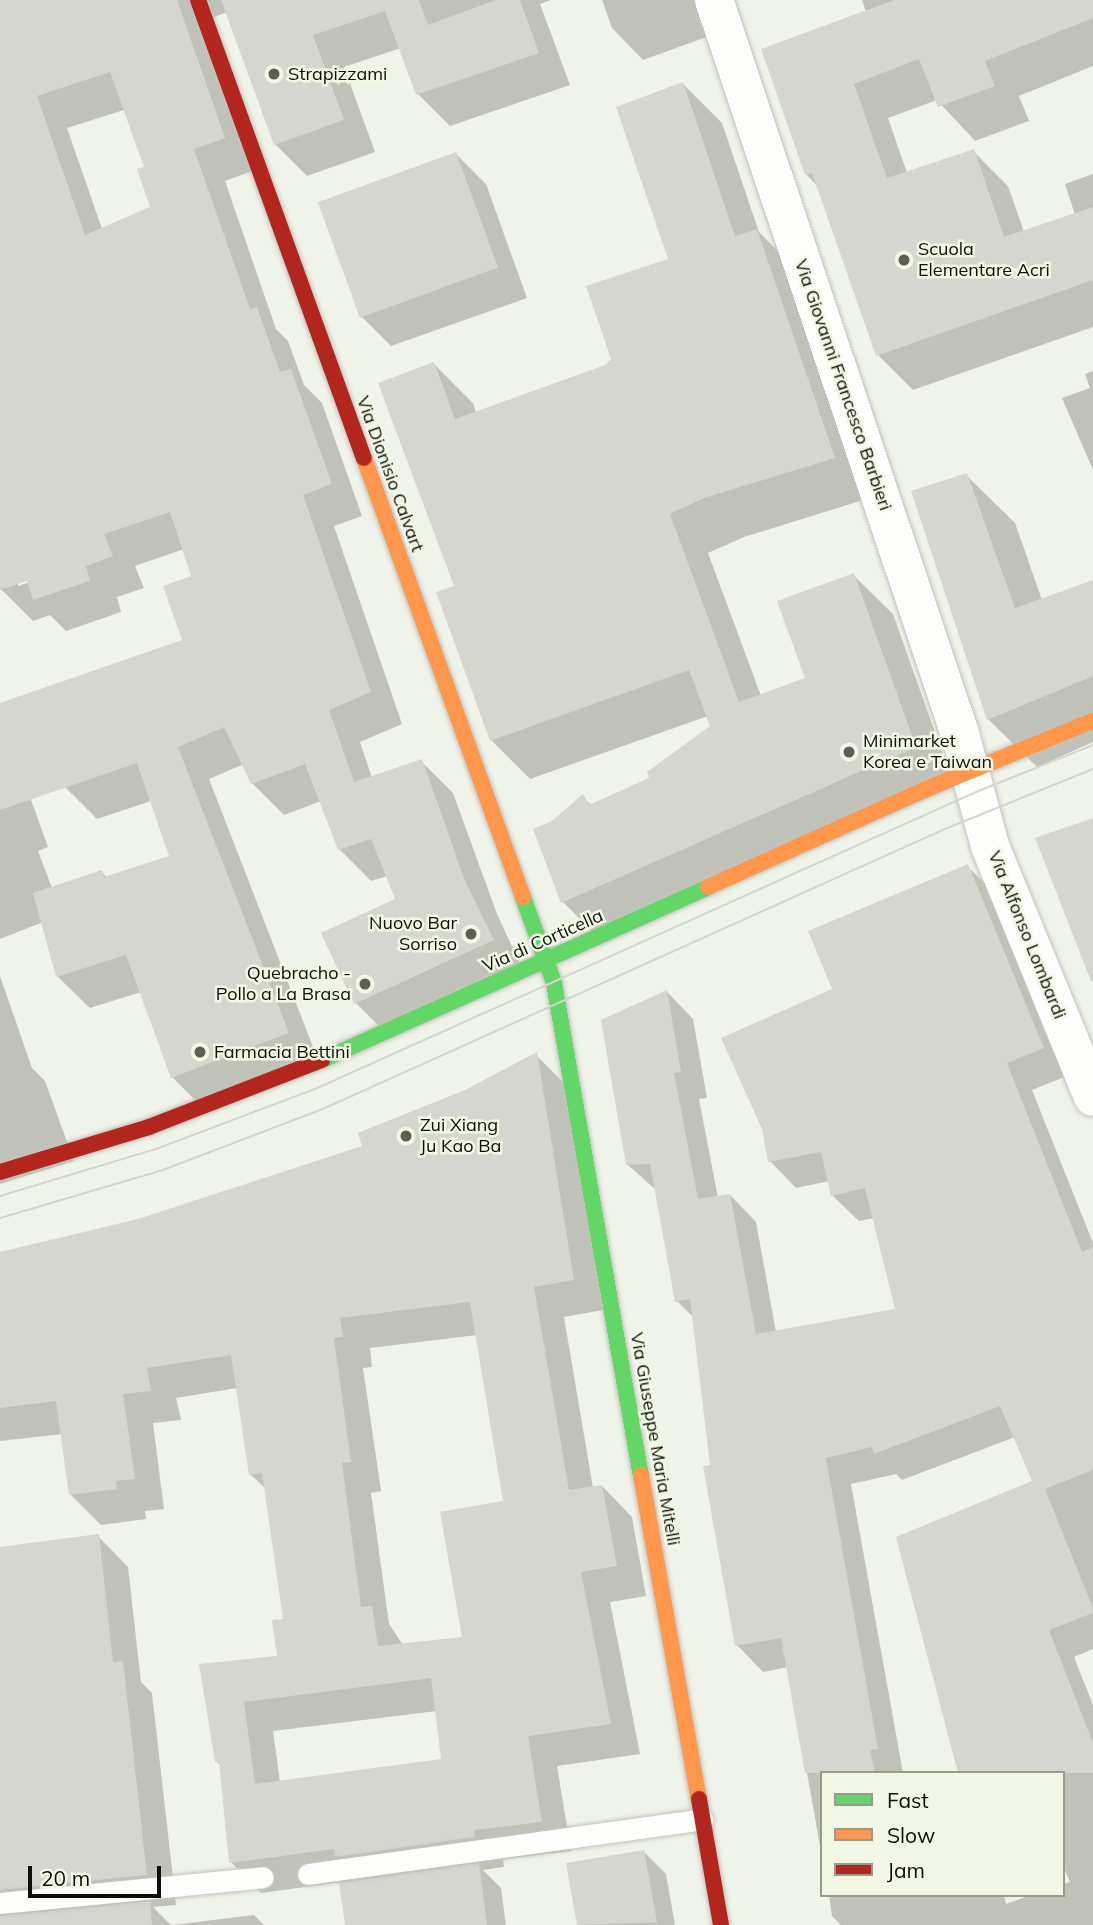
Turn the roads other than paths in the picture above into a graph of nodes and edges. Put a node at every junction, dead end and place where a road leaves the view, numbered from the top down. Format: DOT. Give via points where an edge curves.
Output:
graph roads {
  1 [pos="198,0"];
  2 [pos="714,0"];
  3 [pos="1093,721"];
  4 [pos="970,770"];
  5 [pos="546,961"];
  6 [pos="1093,1097"];
  7 [pos="0,1172"];
  8 [pos="702,1819"];
  9 [pos="308,1874"];
  10 [pos="263,1877"];
  11 [pos="0,1903"];
  12 [pos="721,1925"];
  1 -- 5 [label="street, Via Dionisio Calvart"];
  2 -- 4 [label="street, Via Giovanni Francesco Barbieri"];
  3 -- 4 [label="street, Via di Corticella"];
  4 -- 5 [label="street, Via di Corticella"];
  4 -- 6 [label="street, Via Alfonso Lombardi" via="990,846"];
  5 -- 7 [label="street, Via di Corticella" via="253,1089 138,1131"];
  5 -- 8 [label="street, Via Giuseppe Maria Mitelli" via="563,1019"];
  8 -- 9 [label="lane"];
  8 -- 12 [label="street, Via Giuseppe Maria Mitelli"];
  10 -- 11 [label="lane"];
}
